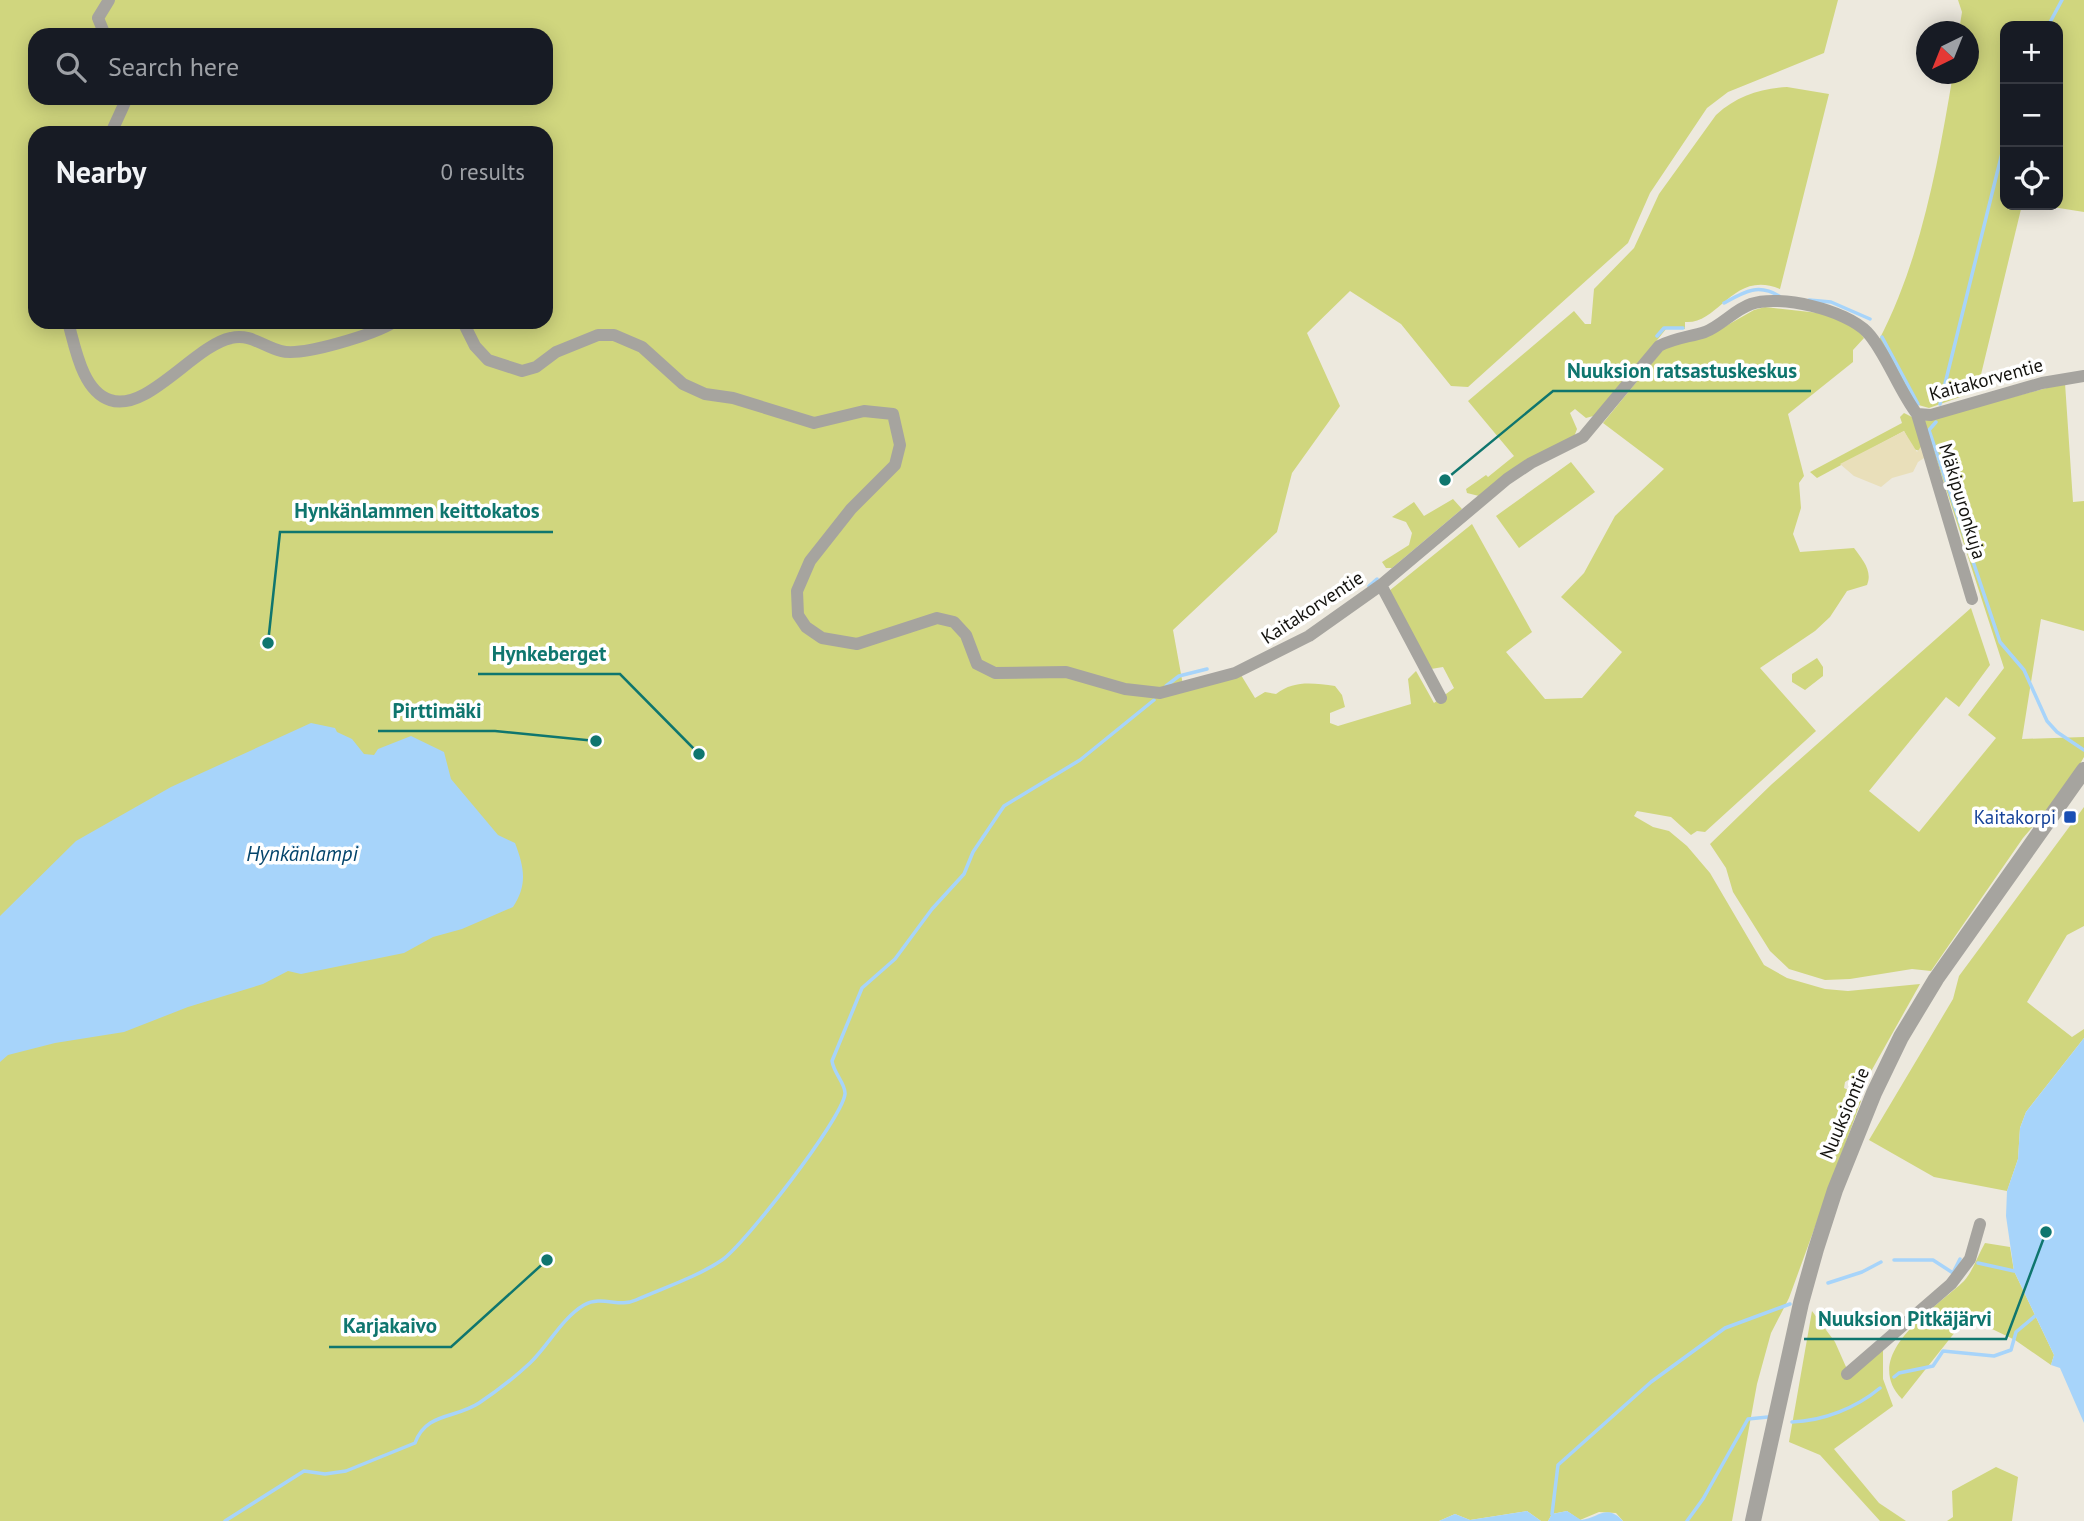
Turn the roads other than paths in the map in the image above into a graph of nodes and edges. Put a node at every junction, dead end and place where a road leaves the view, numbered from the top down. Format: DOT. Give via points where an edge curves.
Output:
graph roads {
  1 [pos="109,0"];
  2 [pos="102,28"];
  3 [pos="124,105"];
  4 [pos="114,126"];
  5 [pos="70,329"];
  6 [pos="380,329"];
  7 [pos="466,329"];
  8 [pos="2084,376"];
  9 [pos="1917,414"];
  10 [pos="1381,585"];
  11 [pos="1972,599"];
  12 [pos="1441,698"];
  13 [pos="2082,778"];
  14 [pos="1980,1224"];
  15 [pos="1847,1374"];
  16 [pos="1753,1521"];
  1 -- 2 [label="street" via="98,18"];
  3 -- 4 [label="street"];
  5 -- 6 [label="street" via="94,388 110,400 121,401 150,390 219,341 233,337 254,339 289,353 364,337"];
  7 -- 10 [label="street, Kaitakorventie" via="488,360 522,372 598,335 614,335 642,347 682,384 705,394 814,423 864,411 893,414 900,445 895,465 851,509 810,561 797,591 798,615 822,638 857,644 937,618 954,622 966,635 977,664 995,673 1066,672 1116,687 1160,692 1265,661"];
  8 -- 9 [label="street, Kaitakorventie" via="2042,383 1931,415"];
  9 -- 10 [label="street, Kaitakorventie" via="1870,334 1856,321 1788,303 1751,304 1708,331 1659,346 1583,437 1507,479"];
  9 -- 11 [label="street, Mäkipuronkuja"];
  10 -- 12 [label="street"];
  13 -- 16 [label="street, Nuuksiontie" via="1936,979 1901,1037 1854,1140 1801,1303"];
  14 -- 15 [label="street" via="1970,1259 1951,1284"];
}
